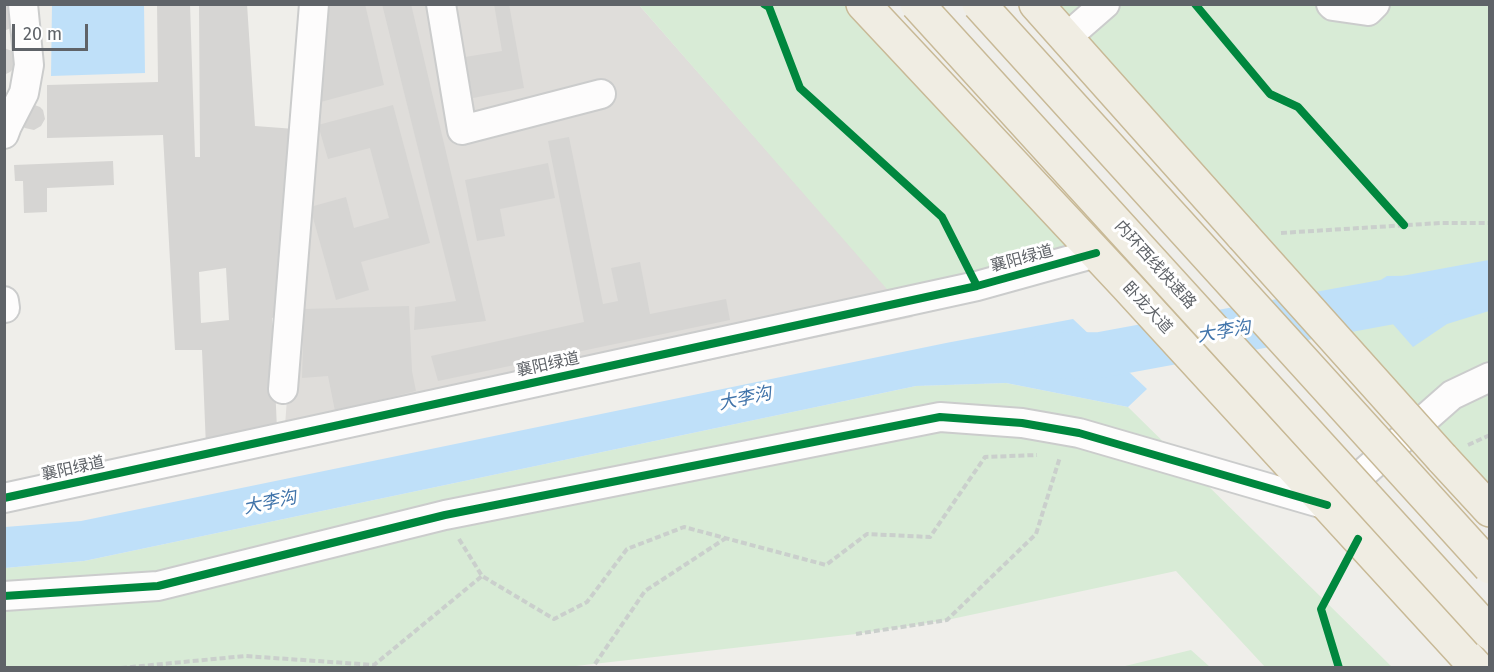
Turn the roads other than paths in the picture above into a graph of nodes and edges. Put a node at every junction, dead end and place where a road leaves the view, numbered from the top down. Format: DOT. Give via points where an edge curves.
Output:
graph roads {
  1 [pos="23,4"];
  2 [pos="314,4"];
  3 [pos="441,4"];
  4 [pos="863,4"];
  5 [pos="917,4"];
  6 [pos="979,4"];
  7 [pos="1036,4"];
  8 [pos="1105,4"];
  9 [pos="1331,4"];
  10 [pos="1375,4"];
  11 [pos="1066,38"];
  12 [pos="601,93"];
  13 [pos="4,134"];
  14 [pos="1096,253"];
  15 [pos="4,301"];
  16 [pos="5,308"];
  17 [pos="1490,377"];
  18 [pos="283,389"];
  19 [pos="4,498"];
  20 [pos="1327,505"];
  21 [pos="1490,510"];
  22 [pos="1490,567"];
  23 [pos="4,596"];
  24 [pos="1490,633"];
  25 [pos="1477,668"];
  1 -- 13 [label="street" via="28,65 24,93"];
  2 -- 18 [label="street"];
  3 -- 12 [label="street" via="462,130"];
  4 -- 14 [label="highway, 卧龙大道"];
  5 -- 24 [label="highway, 内环西线快速路, bridge"];
  6 -- 22 [label="highway, bridge"];
  7 -- 11 [label="highway"];
  8 -- 11 [label="street"];
  9 -- 10 [label="street" via="1368,11"];
  11 -- 21 [label="highway, bridge"];
  14 -- 19 [label="street, 襄阳绿道" via="976,286"];
  14 -- 20 [label="highway, 卧龙大道"];
  15 -- 16 [label="street"];
  17 -- 20 [label="street" via="1452,395"];
  20 -- 23 [label="street" via="1079,433 1022,423 940,417 445,515 158,586"];
  20 -- 25 [label="highway, 卧龙大道"];
}
